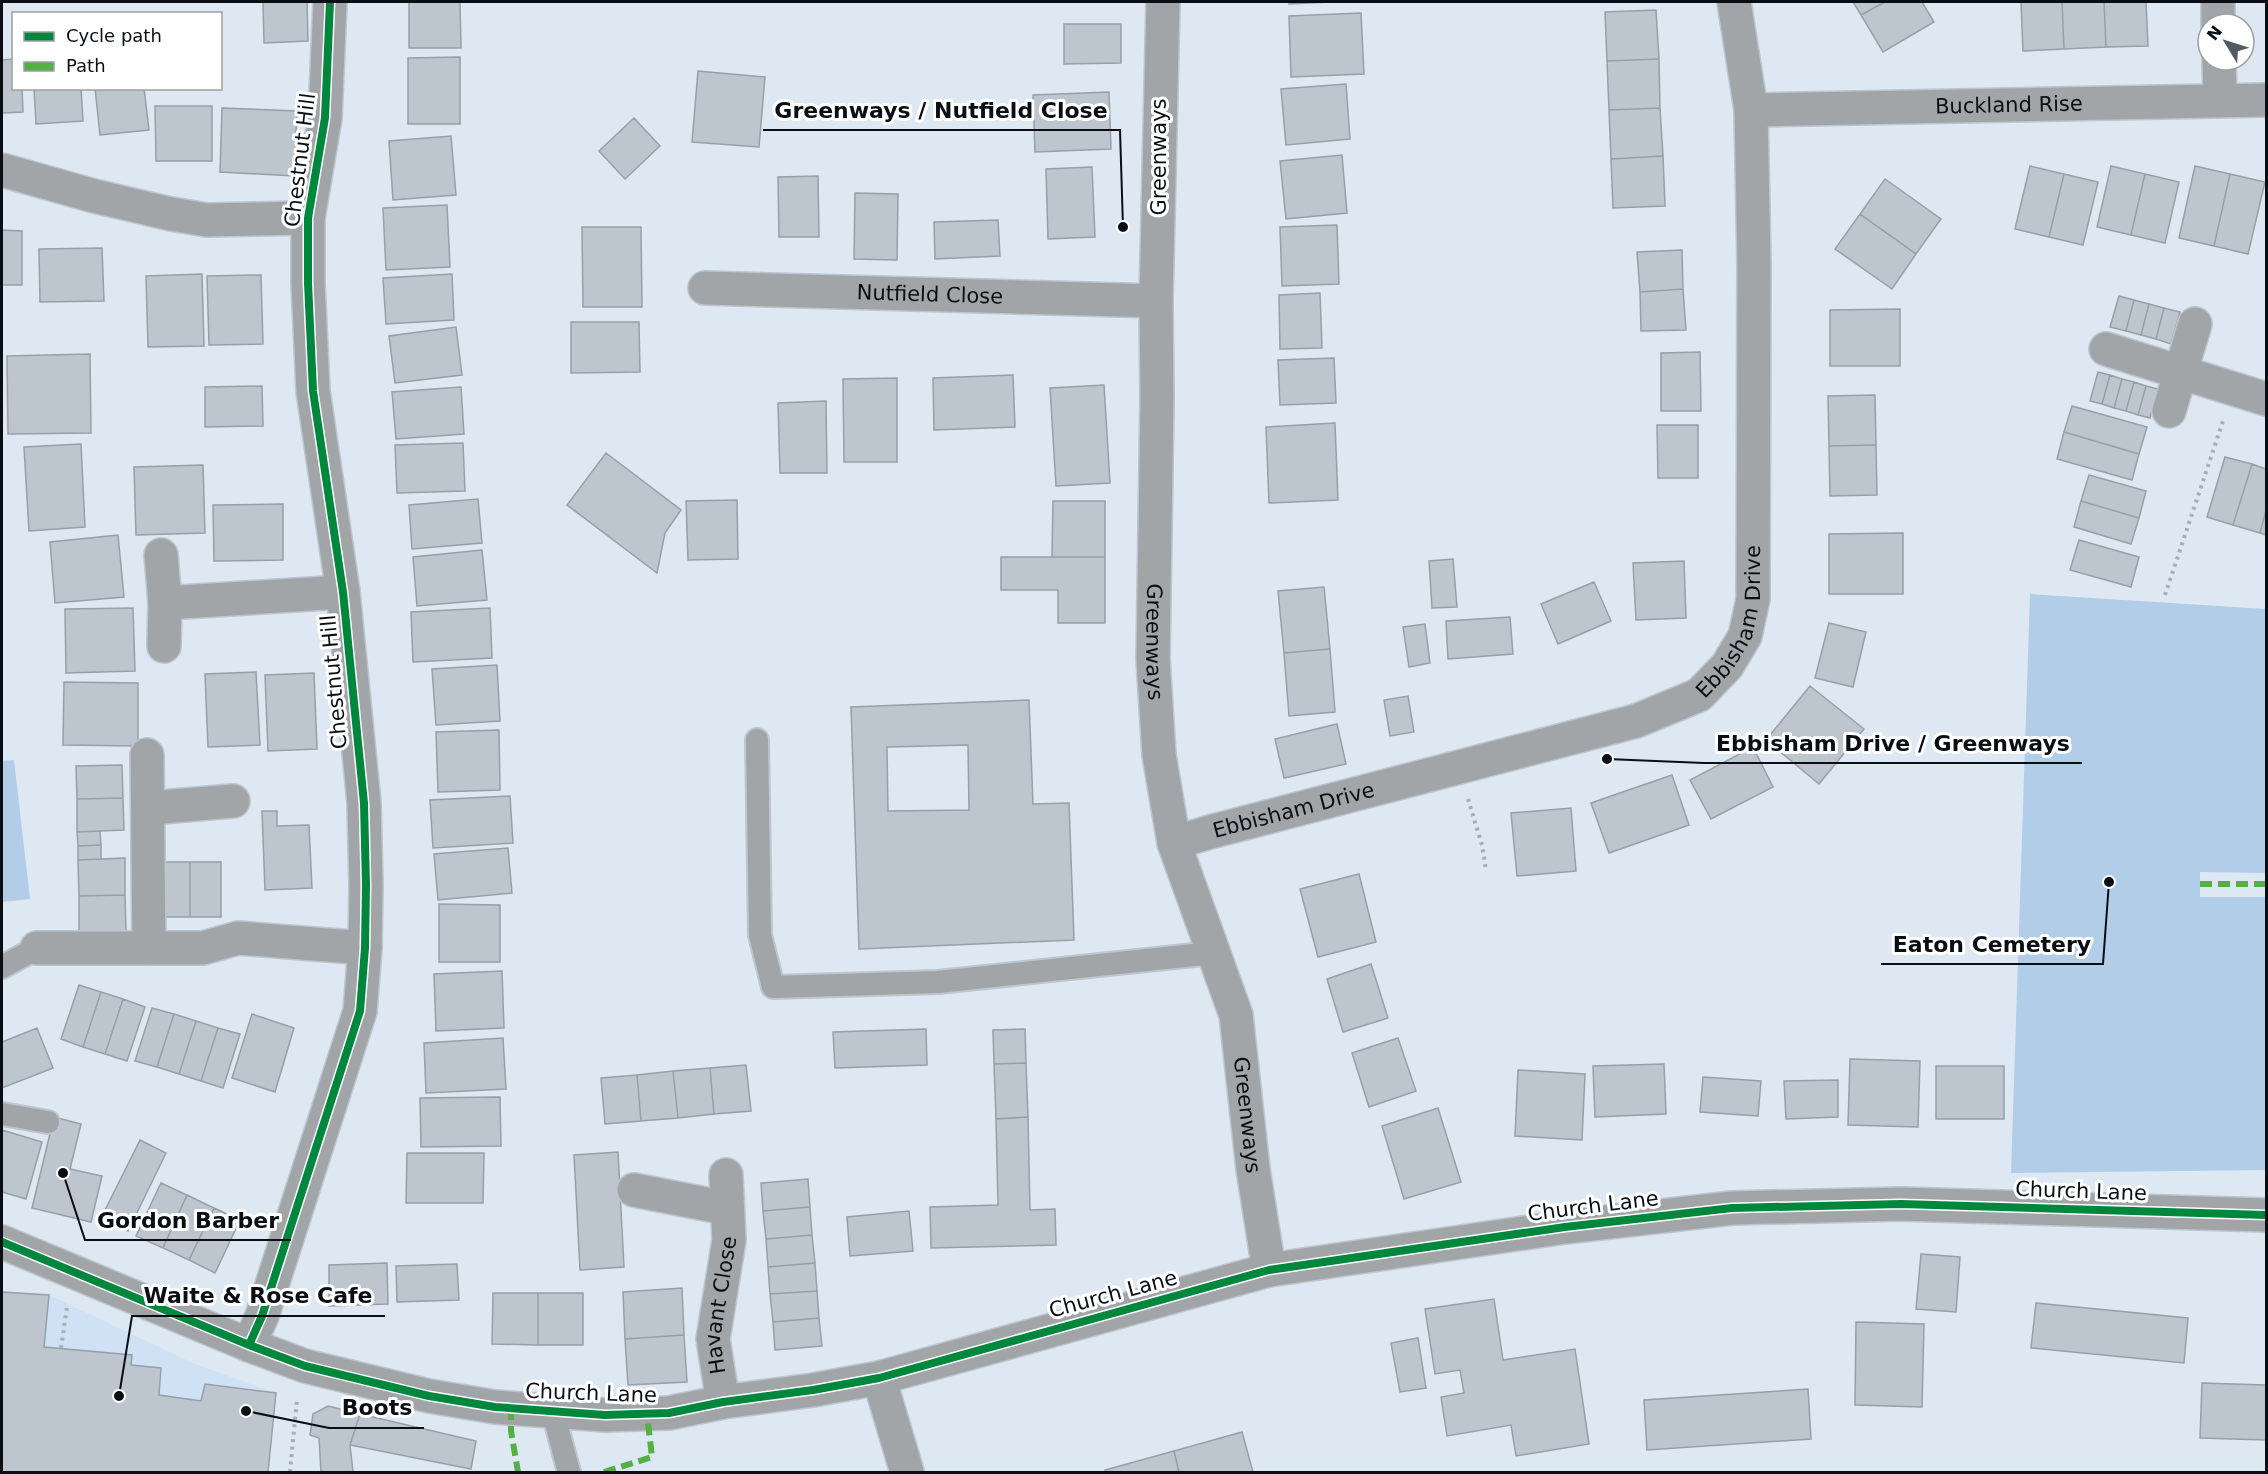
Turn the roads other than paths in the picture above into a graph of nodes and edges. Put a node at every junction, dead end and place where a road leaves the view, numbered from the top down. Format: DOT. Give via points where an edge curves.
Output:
graph roads {
  1 [pos="330,2"];
  2 [pos="1163,2"];
  3 [pos="1734,2"];
  4 [pos="2219,72"];
  5 [pos="2220,100"];
  6 [pos="2266,100"];
  7 [pos="1751,110"];
  8 [pos="2,170"];
  9 [pos="308,218"];
  10 [pos="705,288"];
  11 [pos="1156,301"];
  12 [pos="2195,324"];
  13 [pos="2106,349"];
  14 [pos="2180,373"];
  15 [pos="2266,399"];
  16 [pos="2169,411"];
  17 [pos="161,555"];
  18 [pos="343,592"];
  19 [pos="165,603"];
  20 [pos="164,646"];
  21 [pos="757,740"];
  22 [pos="147,755"];
  23 [pos="233,801"];
  24 [pos="149,808"];
  25 [pos="1174,843"];
  26 [pos="37,948"];
  27 [pos="149,948"];
  28 [pos="365,948"];
  29 [pos="1213,953"];
  30 [pos="2,967"];
  31 [pos="2,1114"];
  32 [pos="48,1122"];
  33 [pos="726,1175"];
  34 [pos="634,1190"];
  35 [pos="726,1208"];
  36 [pos="2266,1215"];
  37 [pos="2,1242"];
  38 [pos="1269,1270"];
  39 [pos="249,1345"];
  40 [pos="879,1378"];
  41 [pos="723,1402"];
  42 [pos="553,1412"];
  43 [pos="569,1473"];
  44 [pos="907,1473"];
  1 -- 9 [label="street, Chestnut Hill" via="325,118"];
  2 -- 11 [label="street, Greenways"];
  3 -- 7 [label="street, Ebbisham Drive"];
  4 -- 5 [label="street"];
  5 -- 6 [label="street, Buckland Rise"];
  5 -- 7 [label="street, Buckland Rise"];
  7 -- 25 [label="street, Ebbisham Drive" via="1753,599 1745,636 1728,666 1699,694 1636,721"];
  8 -- 9 [label="street, Chestnut Hill" via="93,196 207,220"];
  9 -- 18 [label="street, Chestnut Hill" via="313,391"];
  10 -- 11 [label="street, Nutfield Close"];
  11 -- 25 [label="street, Greenways" via="1153,659 1159,755"];
  12 -- 14 [label="street"];
  13 -- 14 [label="street"];
  14 -- 15 [label="street"];
  14 -- 16 [label="street"];
  17 -- 19 [label="street"];
  18 -- 19 [label="street, Chestnut Hill"];
  18 -- 28 [label="street, Chestnut Hill" via="364,803"];
  19 -- 20 [label="street"];
  21 -- 29 [label="lane" via="760,935 773,987 938,982"];
  22 -- 24 [label="street"];
  23 -- 24 [label="street"];
  24 -- 27 [label="street"];
  25 -- 29 [label="street, Greenways"];
  26 -- 27 [label="street"];
  26 -- 30 [label="lane"];
  27 -- 28 [label="street" via="203,948 238,938"];
  28 -- 39 [label="street, Chestnut Hill" via="360,1011 262,1316"];
  29 -- 38 [label="street, Greenways" via="1236,1015 1253,1170"];
  31 -- 32 [label="lane"];
  33 -- 35 [label="street, Havant Close"];
  34 -- 35 [label="street, Havant Close"];
  35 -- 41 [label="street, Havant Close" via="729,1240 712,1340"];
  36 -- 38 [label="street, Church Lane" via="1901,1204 1732,1208 1565,1227"];
  37 -- 39 [label="street, Church Lane"];
  38 -- 40 [label="street, Church Lane"];
  39 -- 42 [label="street, Church Lane" via="305,1366 429,1396"];
  40 -- 41 [label="street, Church Lane"];
  40 -- 44 [label="street"];
  41 -- 42 [label="street, Church Lane" via="669,1413"];
  42 -- 43 [label="lane"];
}
